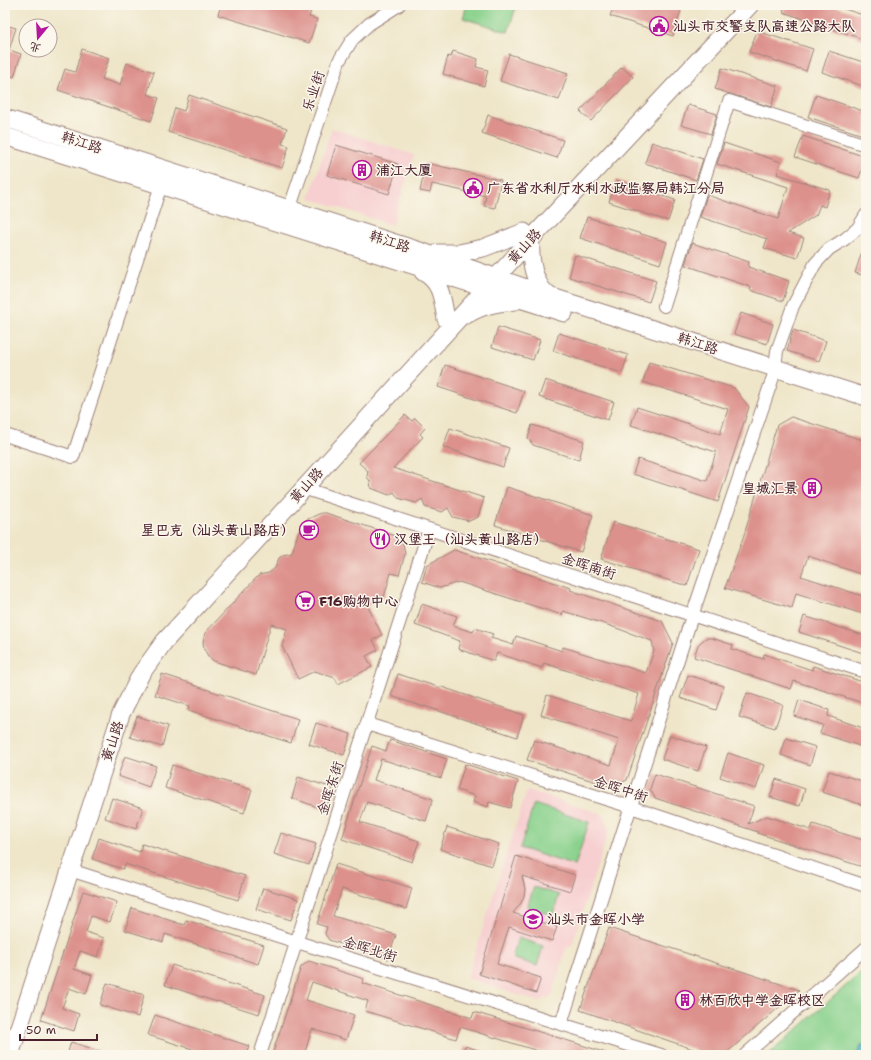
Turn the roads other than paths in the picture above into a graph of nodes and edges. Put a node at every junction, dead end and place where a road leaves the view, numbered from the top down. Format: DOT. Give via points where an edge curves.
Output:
graph roads {
  1 [pos="399,5"];
  2 [pos="735,5"];
  3 [pos="750,5"];
  4 [pos="5,118"];
  5 [pos="5,136"];
  6 [pos="866,145"];
  7 [pos="161,185"];
  8 [pos="289,210"];
  9 [pos="866,214"];
  10 [pos="862,230"];
  11 [pos="527,235"];
  12 [pos="420,251"];
  13 [pos="414,267"];
  14 [pos="485,281"];
  15 [pos="549,296"];
  16 [pos="524,300"];
  17 [pos="664,306"];
  18 [pos="452,319"];
  19 [pos="774,372"];
  20 [pos="866,396"];
  21 [pos="866,407"];
  22 [pos="5,435"];
  23 [pos="303,488"];
  24 [pos="429,530"];
  25 [pos="692,616"];
  26 [pos="866,672"];
  27 [pos="367,724"];
  28 [pos="631,808"];
  29 [pos="70,870"];
  30 [pos="866,886"];
  31 [pos="297,942"];
  32 [pos="866,948"];
  33 [pos="561,1024"];
  34 [pos="5,1040"];
  35 [pos="10,1055"];
  36 [pos="260,1055"];
  37 [pos="661,1055"];
  38 [pos="745,1055"];
  1 -- 8 [label="street, 乐业街" via="369,24 352,40 339,61"];
  2 -- 11 [label="street, 黄山路"];
  3 -- 11 [label="street, 黄山路"];
  4 -- 8 [label="street, 韩江路"];
  5 -- 7 [label="street, 韩江路"];
  6 -- 17 [label="street" via="730,101"];
  7 -- 13 [label="street, 韩江路"];
  7 -- 22 [label="street" via="73,457"];
  8 -- 12 [label="street, 韩江路"];
  9 -- 10 [label="street"];
  10 -- 19 [label="street" via="829,249 815,264 793,306 777,351"];
  11 -- 12 [label="street" via="459,253"];
  11 -- 14 [label="street, 黄山路"];
  11 -- 15 [label="street" via="534,273 542,289"];
  12 -- 14 [label="street, 韩江路"];
  13 -- 14 [label="street, 韩江路"];
  13 -- 18 [label="street" via="430,276 439,287"];
  14 -- 15 [label="street, 韩江路"];
  14 -- 16 [label="street, 韩江路"];
  14 -- 18 [label="street, 黄山路"];
  15 -- 19 [label="street, 韩江路"];
  16 -- 18 [label="street" via="496,303"];
  16 -- 19 [label="street, 韩江路"];
  18 -- 23 [label="street, 黄山路"];
  18 -- 34 [label="street, 黄山路" via="153,640 132,671 111,713"];
  19 -- 20 [label="street, 韩江路"];
  19 -- 21 [label="street, 韩江路"];
  19 -- 25 [label="street"];
  23 -- 24 [label="street, 金晖南街"];
  23 -- 29 [label="street, 黄山路" via="164,642 140,674 121,714"];
  24 -- 25 [label="street, 金晖南街"];
  24 -- 27 [label="street, 金晖东街"];
  25 -- 26 [label="street, 金晖南街"];
  25 -- 28 [label="street"];
  27 -- 28 [label="street, 金晖中街"];
  27 -- 31 [label="street, 金晖东街"];
  28 -- 30 [label="street, 金晖中街"];
  28 -- 33 [label="street"];
  29 -- 31 [label="street, 金晖北街"];
  29 -- 35 [label="street, 黄山路"];
  31 -- 33 [label="street, 金晖北街"];
  31 -- 36 [label="street, 金晖东街"];
  32 -- 38 [label="street"];
  33 -- 37 [label="street, 金晖北街"];
}
